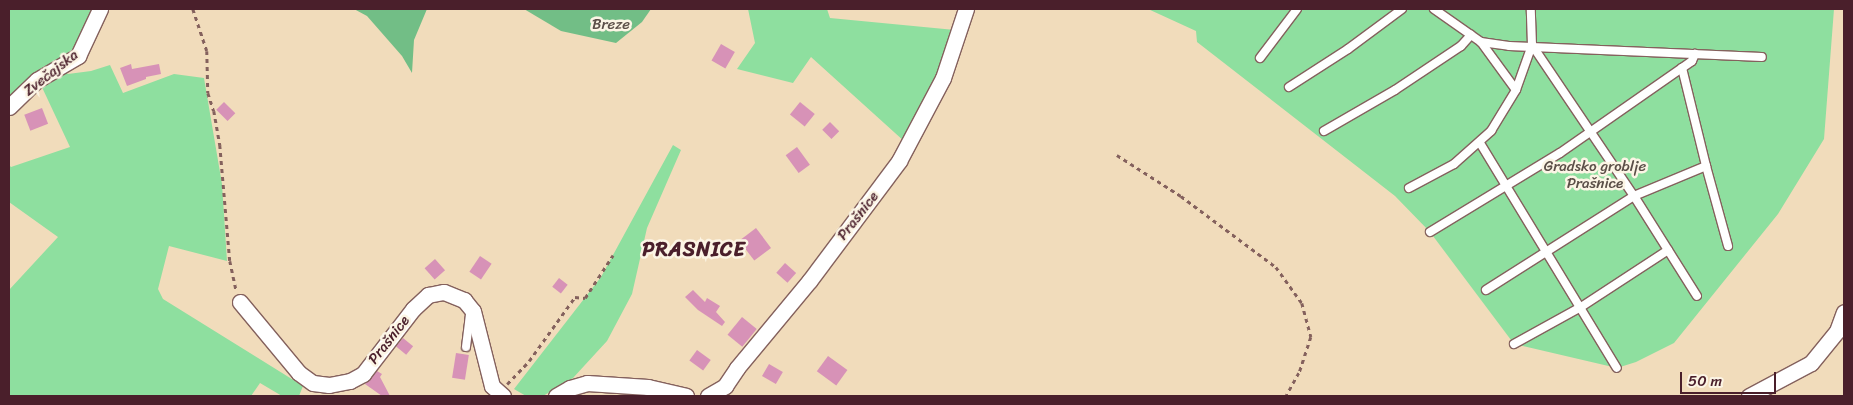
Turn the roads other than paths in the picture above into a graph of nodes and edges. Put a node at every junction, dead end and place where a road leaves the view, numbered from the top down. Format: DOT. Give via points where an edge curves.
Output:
graph roads {
  1 [pos="100,9"];
  2 [pos="966,9"];
  3 [pos="1297,9"];
  4 [pos="1402,9"];
  5 [pos="1434,9"];
  6 [pos="1530,9"];
  7 [pos="1471,35"];
  8 [pos="1481,42"];
  9 [pos="1532,45"];
  10 [pos="1695,54"];
  11 [pos="1762,57"];
  12 [pos="1260,58"];
  13 [pos="1682,68"];
  14 [pos="1289,87"];
  15 [pos="1516,90"];
  16 [pos="9,107"];
  17 [pos="1324,131"];
  18 [pos="1590,132"];
  19 [pos="1480,143"];
  20 [pos="1706,166"];
  21 [pos="1507,185"];
  22 [pos="1409,188"];
  23 [pos="1634,196"];
  24 [pos="1430,232"];
  25 [pos="1728,246"];
  26 [pos="1668,250"];
  27 [pos="1547,251"];
  28 [pos="1486,290"];
  29 [pos="1697,296"];
  30 [pos="240,302"];
  31 [pos="1581,307"];
  32 [pos="470,308"];
  33 [pos="1844,312"];
  34 [pos="1514,344"];
  35 [pos="466,347"];
  36 [pos="1618,368"];
  37 [pos="587,383"];
  38 [pos="501,394"];
  39 [pos="556,396"];
  40 [pos="601,396"];
  41 [pos="686,396"];
  42 [pos="708,396"];
  43 [pos="1749,396"];
  1 -- 16 [label="street, Zvečajska" via="78,56 37,80"];
  2 -- 42 [label="street, Prašnice" via="944,78 899,161 725,386"];
  3 -- 12 [label="lane"];
  4 -- 14 [label="lane"];
  5 -- 7 [label="lane"];
  6 -- 9 [label="lane"];
  7 -- 8 [label="lane"];
  7 -- 17 [label="lane" via="1461,46 1395,90"];
  8 -- 9 [label="lane"];
  8 -- 15 [label="lane"];
  9 -- 10 [label="lane"];
  9 -- 15 [label="lane"];
  9 -- 18 [label="lane"];
  10 -- 11 [label="lane"];
  10 -- 13 [label="lane" via="1692,61"];
  13 -- 18 [label="lane"];
  13 -- 20 [label="lane"];
  15 -- 19 [label="lane"];
  18 -- 21 [label="lane"];
  18 -- 23 [label="lane"];
  19 -- 21 [label="lane"];
  19 -- 22 [label="lane" via="1454,164"];
  20 -- 23 [label="lane"];
  20 -- 25 [label="lane"];
  21 -- 24 [label="lane"];
  21 -- 27 [label="lane"];
  23 -- 26 [label="lane"];
  23 -- 27 [label="lane"];
  26 -- 29 [label="lane"];
  26 -- 31 [label="lane"];
  27 -- 28 [label="lane"];
  27 -- 31 [label="lane"];
  30 -- 32 [label="street, Prašnice" via="299,373 313,383 329,385 350,381 363,374 413,309 428,295 444,292 464,300"];
  31 -- 34 [label="lane"];
  31 -- 36 [label="lane"];
  32 -- 35 [label="lane"];
  32 -- 38 [label="street" via="478,327 492,386"];
  33 -- 43 [label="street" via="1836,331 1812,363"];
  37 -- 39 [label="street"];
  37 -- 40 [label="street"];
  37 -- 41 [label="street" via="648,387"];
}
